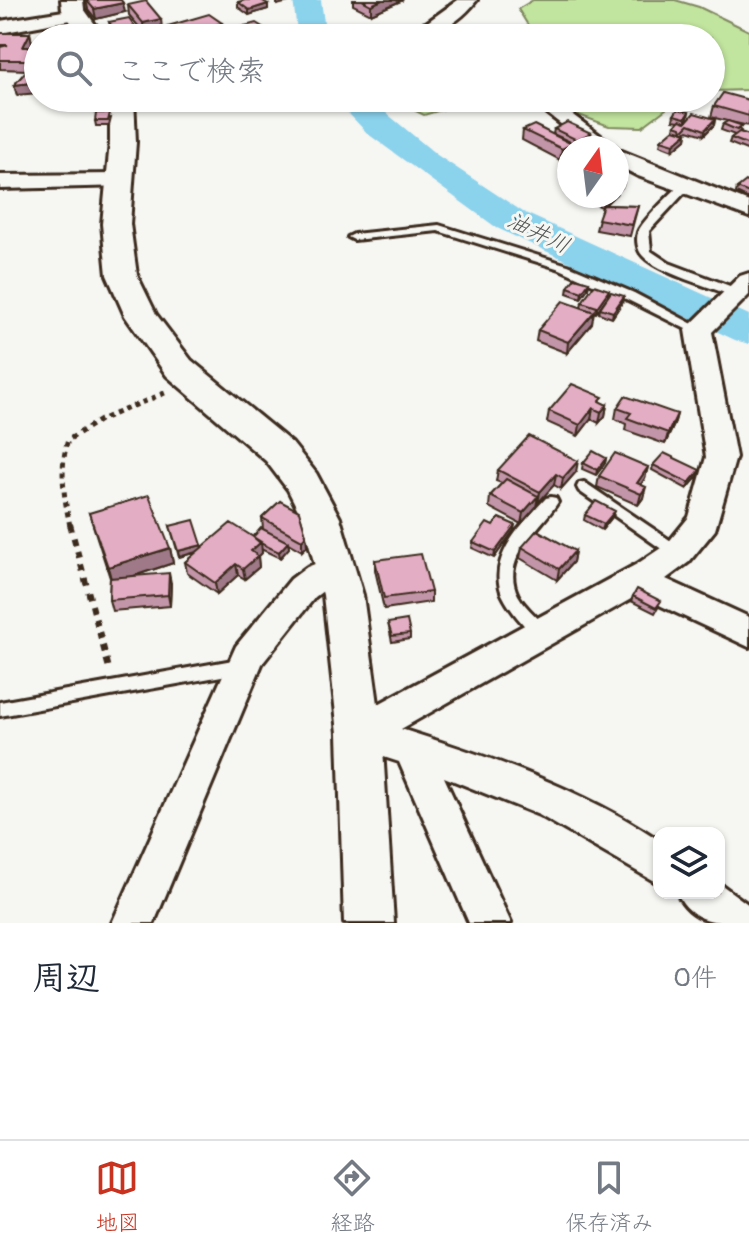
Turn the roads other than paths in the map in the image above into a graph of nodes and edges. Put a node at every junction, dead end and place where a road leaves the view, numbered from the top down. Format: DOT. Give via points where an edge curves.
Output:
graph roads {
  1 [pos="468,0"];
  2 [pos="74,7"];
  3 [pos="85,24"];
  4 [pos="443,24"];
  5 [pos="0,27"];
  6 [pos="122,112"];
  7 [pos="556,112"];
  8 [pos="589,136"];
  9 [pos="629,162"];
  10 [pos="120,181"];
  11 [pos="0,182"];
  12 [pos="684,187"];
  13 [pos="749,210"];
  14 [pos="354,237"];
  15 [pos="726,305"];
  16 [pos="735,457"];
  17 [pos="584,487"];
  18 [pos="551,502"];
  19 [pos="678,553"];
  20 [pos="336,569"];
  21 [pos="637,580"];
  22 [pos="749,633"];
  23 [pos="542,634"];
  24 [pos="244,665"];
  25 [pos="0,709"];
  26 [pos="360,733"];
  27 [pos="412,749"];
  28 [pos="653,860"];
  29 [pos="706,899"];
  30 [pos="133,923"];
  31 [pos="369,923"];
  32 [pos="490,923"];
  33 [pos="738,923"];
  1 -- 4 [label="street"];
  2 -- 3 [label="street"];
  2 -- 5 [label="street"];
  6 -- 10 [label="street"];
  7 -- 8 [label="street"];
  9 -- 12 [label="street"];
  10 -- 11 [label="street"];
  10 -- 20 [label="street" via="116,224 122,275 141,316 179,368 279,452 303,483 321,518"];
  12 -- 13 [label="street"];
  12 -- 15 [label="lane" via="644,230 644,248"];
  14 -- 15 [label="lane" via="439,228 564,267 630,296"];
  15 -- 16 [label="street"];
  16 -- 19 [label="street" via="704,522"];
  17 -- 19 [label="lane"];
  18 -- 23 [label="lane" via="509,557 509,593"];
  19 -- 21 [label="street"];
  20 -- 24 [label="street" via="303,588"];
  20 -- 26 [label="street"];
  21 -- 22 [label="street"];
  21 -- 23 [label="street"];
  23 -- 26 [label="street"];
  24 -- 25 [label="lane"];
  24 -- 30 [label="street"];
  26 -- 27 [label="street"];
  26 -- 31 [label="street"];
  27 -- 28 [label="street" via="578,812"];
  27 -- 32 [label="street"];
  29 -- 33 [label="street"];
}
